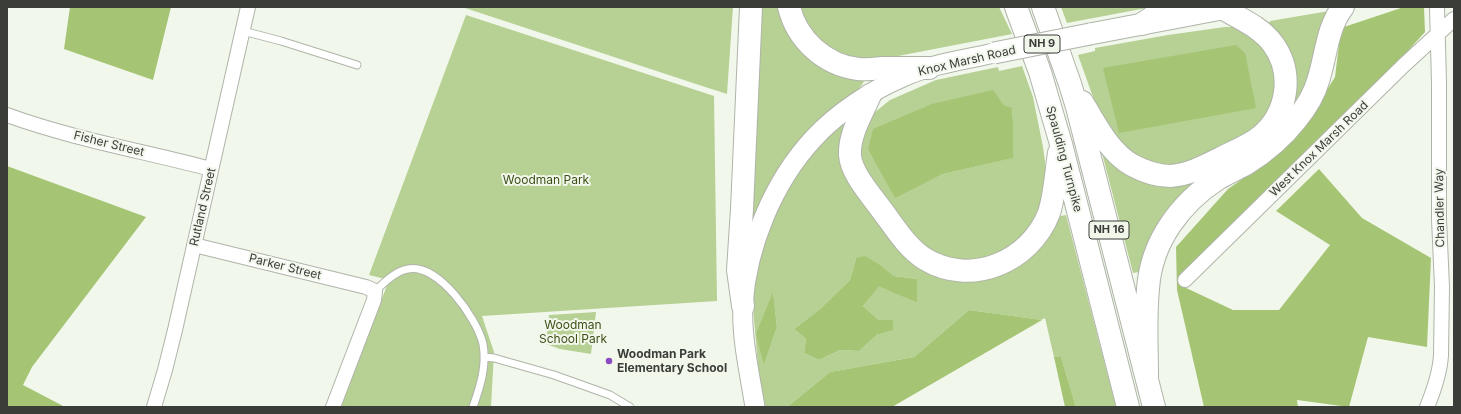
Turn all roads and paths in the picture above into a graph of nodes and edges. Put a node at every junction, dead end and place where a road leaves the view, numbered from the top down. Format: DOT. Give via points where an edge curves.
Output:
graph roads {
  1 [pos="248,7"];
  2 [pos="752,7"];
  3 [pos="789,7"];
  4 [pos="1016,7"];
  5 [pos="1043,7"];
  6 [pos="1168,7"];
  7 [pos="1343,7"];
  8 [pos="1437,7"];
  9 [pos="1228,8"];
  10 [pos="1454,19"];
  11 [pos="1142,24"];
  12 [pos="243,31"];
  13 [pos="1439,32"];
  14 [pos="994,53"];
  15 [pos="357,65"];
  16 [pos="929,68"];
  17 [pos="1070,84"];
  18 [pos="870,95"];
  19 [pos="7,115"];
  20 [pos="1061,144"];
  21 [pos="211,168"];
  22 [pos="194,245"];
  23 [pos="1185,280"];
  24 [pos="375,291"];
  25 [pos="743,306"];
  26 [pos="484,357"];
  27 [pos="1447,364"];
  28 [pos="1147,377"];
  29 [pos="154,407"];
  30 [pos="333,407"];
  31 [pos="473,407"];
  32 [pos="630,407"];
  33 [pos="755,407"];
  34 [pos="1128,407"];
  35 [pos="1154,407"];
  36 [pos="1427,407"];
  1 -- 12 [label="street, Rutland Street"];
  2 -- 25 [label="highway" via="738,270"];
  3 -- 16 [label="highway" via="794,23 807,42 820,54 835,62 868,70"];
  4 -- 20 [label="highway, Spaulding Turnpike / NH 16" via="1040,72"];
  5 -- 17 [label="highway, NH 16"];
  6 -- 11 [label="highway"];
  7 -- 28 [label="highway" via="1334,20 1318,83 1308,104 1296,120 1265,152 1200,191 1174,218 1165,233 1152,266 1148,289"];
  8 -- 13 [label="street, Chandler Way"];
  9 -- 11 [label="main road, Knox Marsh Road / NH 9"];
  9 -- 17 [label="highway" via="1259,30 1272,44 1278,52 1286,80 1277,116 1266,131 1252,143 1185,174 1169,176 1144,170 1117,154"];
  10 -- 13 [label="street, West Knox Marsh Road"];
  11 -- 14 [label="main road, Knox Marsh Road / NH 9, bridge"];
  12 -- 15 [label="lane"];
  12 -- 21 [label="street, Rutland Street"];
  13 -- 23 [label="street, West Knox Marsh Road"];
  13 -- 27 [label="street, Chandler Way" via="1439,219"];
  14 -- 16 [label="main road, Knox Marsh Road / NH 9"];
  16 -- 18 [label="main road, Knox Marsh Road / NH 9" via="904,76"];
  17 -- 28 [label="highway, NH 16"];
  18 -- 20 [label="highway" via="850,140 850,156 856,174 910,245 924,258 956,271 992,267 1008,261 1024,249 1042,227 1052,202"];
  18 -- 25 [label="main road, Knox Marsh Road / NH 9" via="843,112 813,139 776,191 755,244 747,274"];
  19 -- 21 [label="street, Fisher Street" via="71,135"];
  20 -- 34 [label="highway, Spaulding Turnpike / NH 16"];
  21 -- 22 [label="street, Rutland Street"];
  22 -- 24 [label="street, Parker Street"];
  22 -- 29 [label="street, Rutland Street"];
  24 -- 26 [label="lane" via="394,275 407,269 416,268 434,275 469,314 480,335"];
  24 -- 30 [label="street" via="374,300"];
  25 -- 33 [label="main road, Knox Marsh Road / NH 9" via="745,342"];
  26 -- 31 [label="lane" via="481,383"];
  26 -- 32 [label="lane" via="554,375 610,395"];
  27 -- 36 [label="street, Chandler Way"];
  28 -- 35 [label="highway, NH 16"];
}
